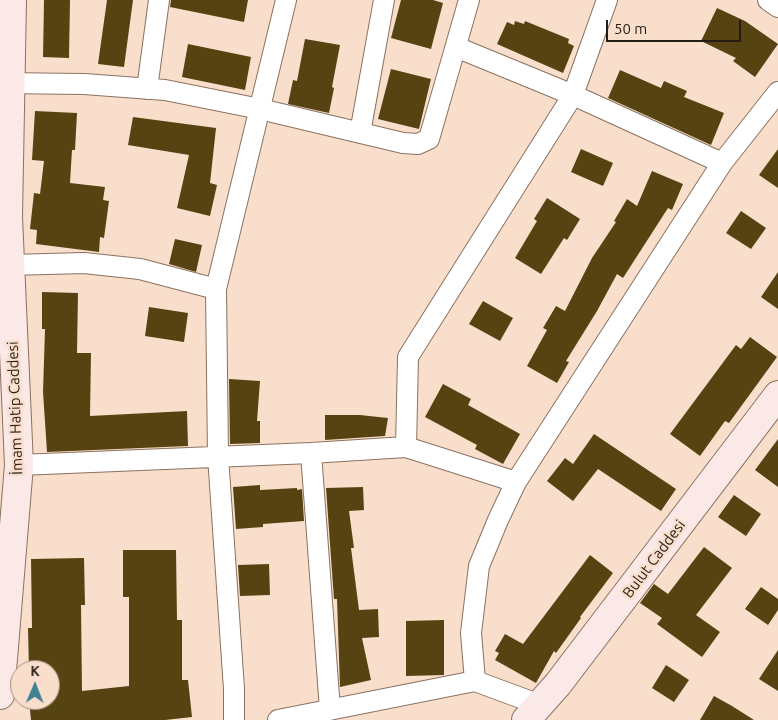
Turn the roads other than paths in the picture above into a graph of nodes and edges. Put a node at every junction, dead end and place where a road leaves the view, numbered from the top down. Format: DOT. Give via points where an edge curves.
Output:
graph roads {
  1 [pos="12,0"];
  2 [pos="159,0"];
  3 [pos="286,0"];
  4 [pos="384,0"];
  5 [pos="469,0"];
  6 [pos="607,0"];
  7 [pos="768,0"];
  8 [pos="778,7"];
  9 [pos="456,47"];
  10 [pos="6,83"];
  11 [pos="146,89"];
  12 [pos="778,92"];
  13 [pos="573,95"];
  14 [pos="260,109"];
  15 [pos="360,133"];
  16 [pos="722,163"];
  17 [pos="4,216"];
  18 [pos="10,264"];
  19 [pos="216,289"];
  20 [pos="778,395"];
  21 [pos="406,446"];
  22 [pos="311,453"];
  23 [pos="218,456"];
  24 [pos="19,465"];
  25 [pos="516,482"];
  26 [pos="475,681"];
  27 [pos="0,695"];
  28 [pos="330,710"];
  29 [pos="533,713"];
  30 [pos="234,720"];
  31 [pos="278,720"];
  1 -- 10 [label="street, İmam Hatip Caddesi"];
  2 -- 11 [label="street"];
  3 -- 14 [label="street"];
  4 -- 15 [label="street"];
  5 -- 9 [label="street"];
  6 -- 13 [label="street"];
  7 -- 8 [label="street"];
  9 -- 13 [label="street"];
  9 -- 15 [label="street" via="429,139 418,144 403,143"];
  10 -- 11 [label="street"];
  10 -- 17 [label="street, İmam Hatip Caddesi"];
  11 -- 14 [label="street"];
  12 -- 16 [label="street"];
  13 -- 16 [label="street"];
  13 -- 21 [label="street" via="408,357"];
  14 -- 15 [label="street"];
  14 -- 19 [label="street"];
  16 -- 25 [label="street"];
  17 -- 18 [label="street, İmam Hatip Caddesi"];
  18 -- 19 [label="street" via="84,263 140,269"];
  18 -- 24 [label="street, İmam Hatip Caddesi"];
  19 -- 23 [label="street"];
  20 -- 29 [label="street, Bulut Caddesi"];
  21 -- 22 [label="street"];
  21 -- 25 [label="street"];
  22 -- 23 [label="street"];
  22 -- 28 [label="street"];
  23 -- 24 [label="street"];
  23 -- 30 [label="street"];
  24 -- 27 [label="street, İmam Hatip Caddesi"];
  25 -- 26 [label="street" via="479,566 471,634"];
  26 -- 28 [label="street"];
  26 -- 29 [label="street"];
  28 -- 31 [label="street"];
}
